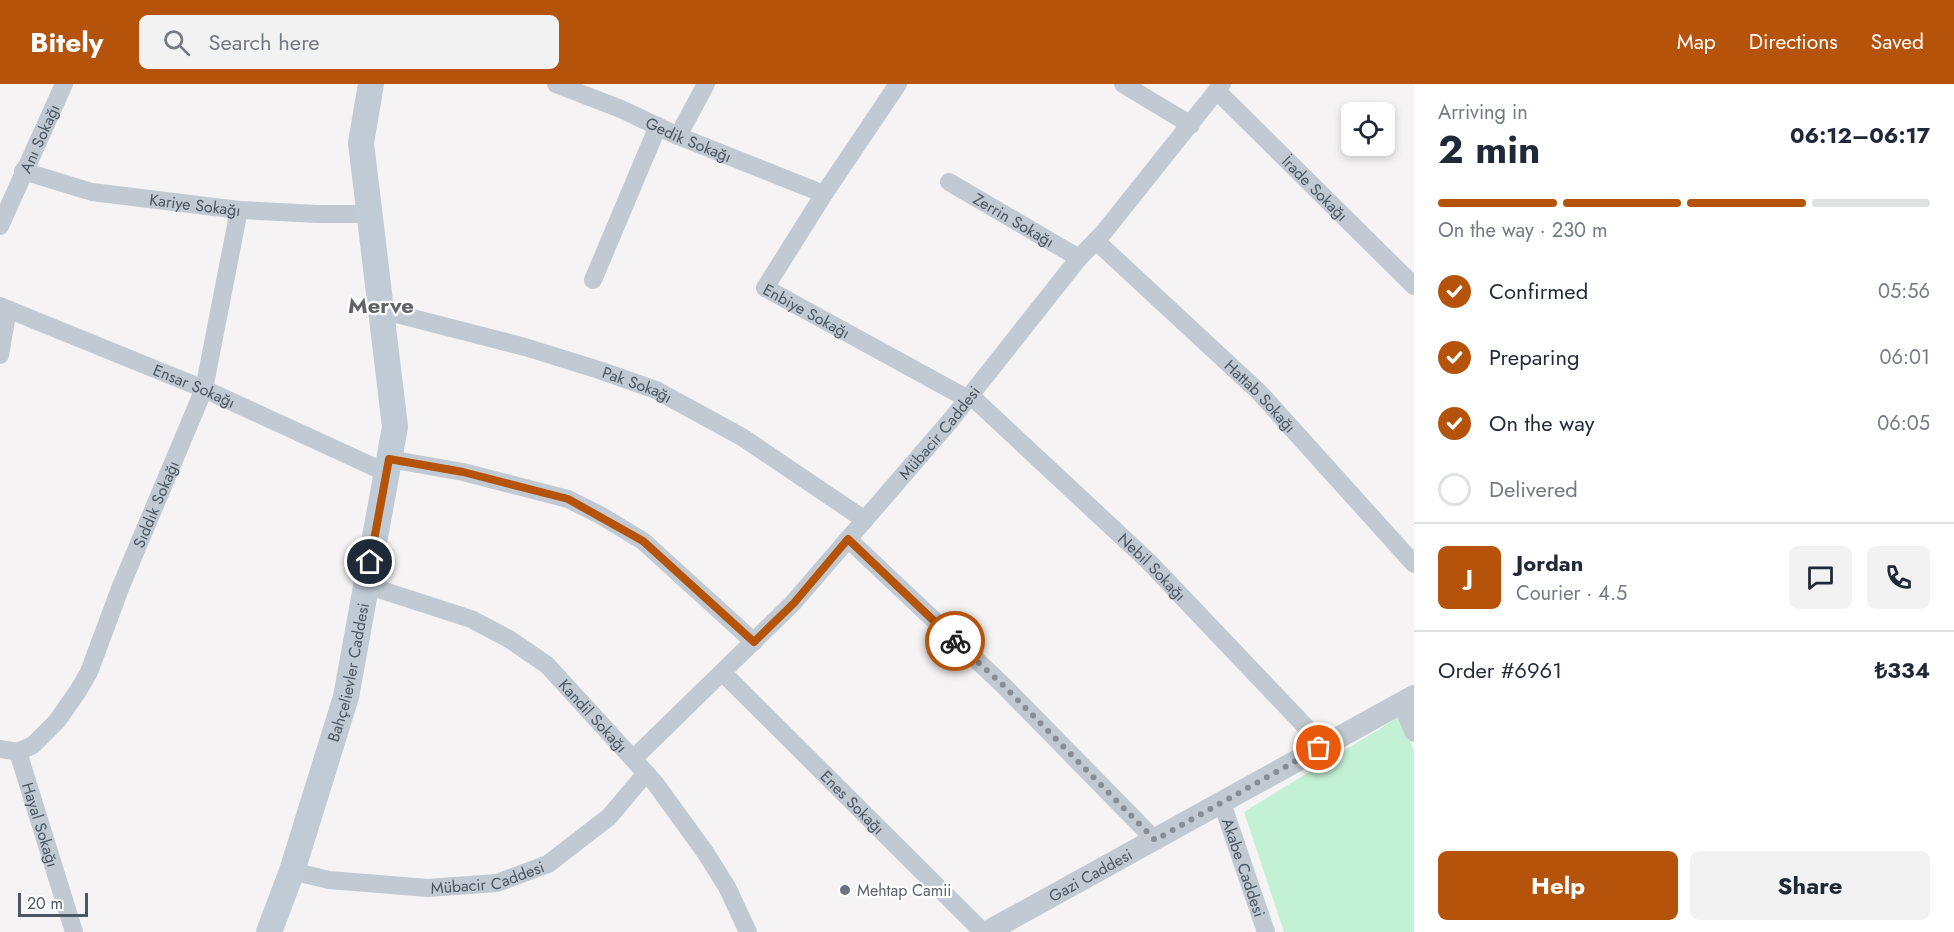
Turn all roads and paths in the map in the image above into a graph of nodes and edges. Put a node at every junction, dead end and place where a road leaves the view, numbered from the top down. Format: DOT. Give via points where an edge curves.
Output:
graph roads {
  1 [pos="64,84"];
  2 [pos="371,84"];
  3 [pos="556,84"];
  4 [pos="706,84"];
  5 [pos="898,84"];
  6 [pos="1123,84"];
  7 [pos="575,87"];
  8 [pos="1220,88"];
  9 [pos="1191,125"];
  10 [pos="658,126"];
  11 [pos="678,136"];
  12 [pos="24,171"];
  13 [pos="949,182"];
  14 [pos="824,194"];
  15 [pos="238,210"];
  16 [pos="370,214"];
  17 [pos="0,226"];
  18 [pos="1096,241"];
  19 [pos="1079,258"];
  20 [pos="592,280"];
  21 [pos="1413,281"];
  22 [pos="4,308"];
  23 [pos="381,310"];
  24 [pos="0,355"];
  25 [pos="204,389"];
  26 [pos="969,398"];
  27 [pos="388,466"];
  28 [pos="865,520"];
  29 [pos="848,539"];
  30 [pos="1414,564"];
  31 [pos="366,585"];
  32 [pos="754,642"];
  33 [pos="723,673"];
  34 [pos="1407,699"];
  35 [pos="1414,733"];
  36 [pos="1324,746"];
  37 [pos="9,750"];
  38 [pos="633,759"];
  39 [pos="646,773"];
  40 [pos="1222,803"];
  41 [pos="1155,840"];
  42 [pos="292,871"];
  43 [pos="74,932"];
  44 [pos="269,932"];
  45 [pos="748,932"];
  46 [pos="985,932"];
  47 [pos="1266,932"];
  1 -- 12 [label="street, Anı Sokağı"];
  2 -- 16 [label="main road, Bahçelievler Caddesi" via="361,143"];
  3 -- 7 [label="street, Gedik Sokağı"];
  4 -- 11 [label="street"];
  5 -- 14 [label="street, Enbiye Sokağı"];
  6 -- 9 [label="street"];
  7 -- 10 [label="street, Gedik Sokağı"];
  8 -- 9 [label="street, Mübacir Caddesi"];
  8 -- 21 [label="street, İrade Sokağı"];
  9 -- 18 [label="street, Mübacir Caddesi"];
  10 -- 11 [label="street, Gedik Sokağı"];
  10 -- 20 [label="street"];
  11 -- 14 [label="street, Gedik Sokağı"];
  12 -- 15 [label="street, Kariye Sokağı" via="92,192"];
  12 -- 17 [label="street, Anı Sokağı"];
  13 -- 19 [label="street, Zerrin Sokağı"];
  14 -- 26 [label="street, Enbiye Sokağı" via="765,288"];
  15 -- 16 [label="street, Kariye Sokağı"];
  15 -- 25 [label="street, Sıddık Sokağı"];
  16 -- 23 [label="main road, Bahçelievler Caddesi"];
  18 -- 19 [label="street, Mübacir Caddesi"];
  18 -- 30 [label="street, Hattab Sokağı" via="1259,392"];
  19 -- 26 [label="street, Mübacir Caddesi"];
  22 -- 24 [label="street"];
  22 -- 25 [label="street, Ensar Sokağı"];
  23 -- 27 [label="main road, Bahçelievler Caddesi" via="395,427"];
  23 -- 28 [label="street, Pak Sokağı" via="525,347 656,390 742,437"];
  25 -- 27 [label="street, Ensar Sokağı"];
  25 -- 37 [label="street, Sıddık Sokağı" via="89,672 57,721 33,745"];
  26 -- 28 [label="street, Mübacir Caddesi"];
  26 -- 36 [label="street, Nebil Sokağı" via="1148,561"];
  27 -- 31 [label="main road, Bahçelievler Caddesi"];
  27 -- 32 [label="street, Ensar Sokağı" via="463,472 568,499 589,509 643,541"];
  28 -- 29 [label="street, Mübacir Caddesi"];
  29 -- 32 [label="street, Mübacir Caddesi" via="794,603"];
  29 -- 41 [label="street" via="1004,686"];
  31 -- 38 [label="street, Kandil Sokağı" via="471,619 518,645 547,665"];
  31 -- 42 [label="main road, Bahçelievler Caddesi" via="346,697"];
  32 -- 33 [label="street, Mübacir Caddesi"];
  33 -- 38 [label="street, Mübacir Caddesi"];
  33 -- 46 [label="street, Enes Sokağı"];
  34 -- 35 [label="street"];
  34 -- 36 [label="street, Gazi Caddesi"];
  36 -- 40 [label="street, Gazi Caddesi"];
  37 -- 43 [label="street, Hayal Sokağı"];
  38 -- 39 [label="street, Kandil Sokağı"];
  39 -- 42 [label="street, Mübacir Caddesi" via="609,818 548,864 497,883 428,888 329,880"];
  39 -- 45 [label="street, Kandil Sokağı" via="705,852"];
  40 -- 41 [label="street, Gazi Caddesi"];
  40 -- 47 [label="street, Akabe Caddesi"];
  41 -- 46 [label="street, Gazi Caddesi"];
  42 -- 44 [label="main road, Bahçelievler Caddesi"];
}
